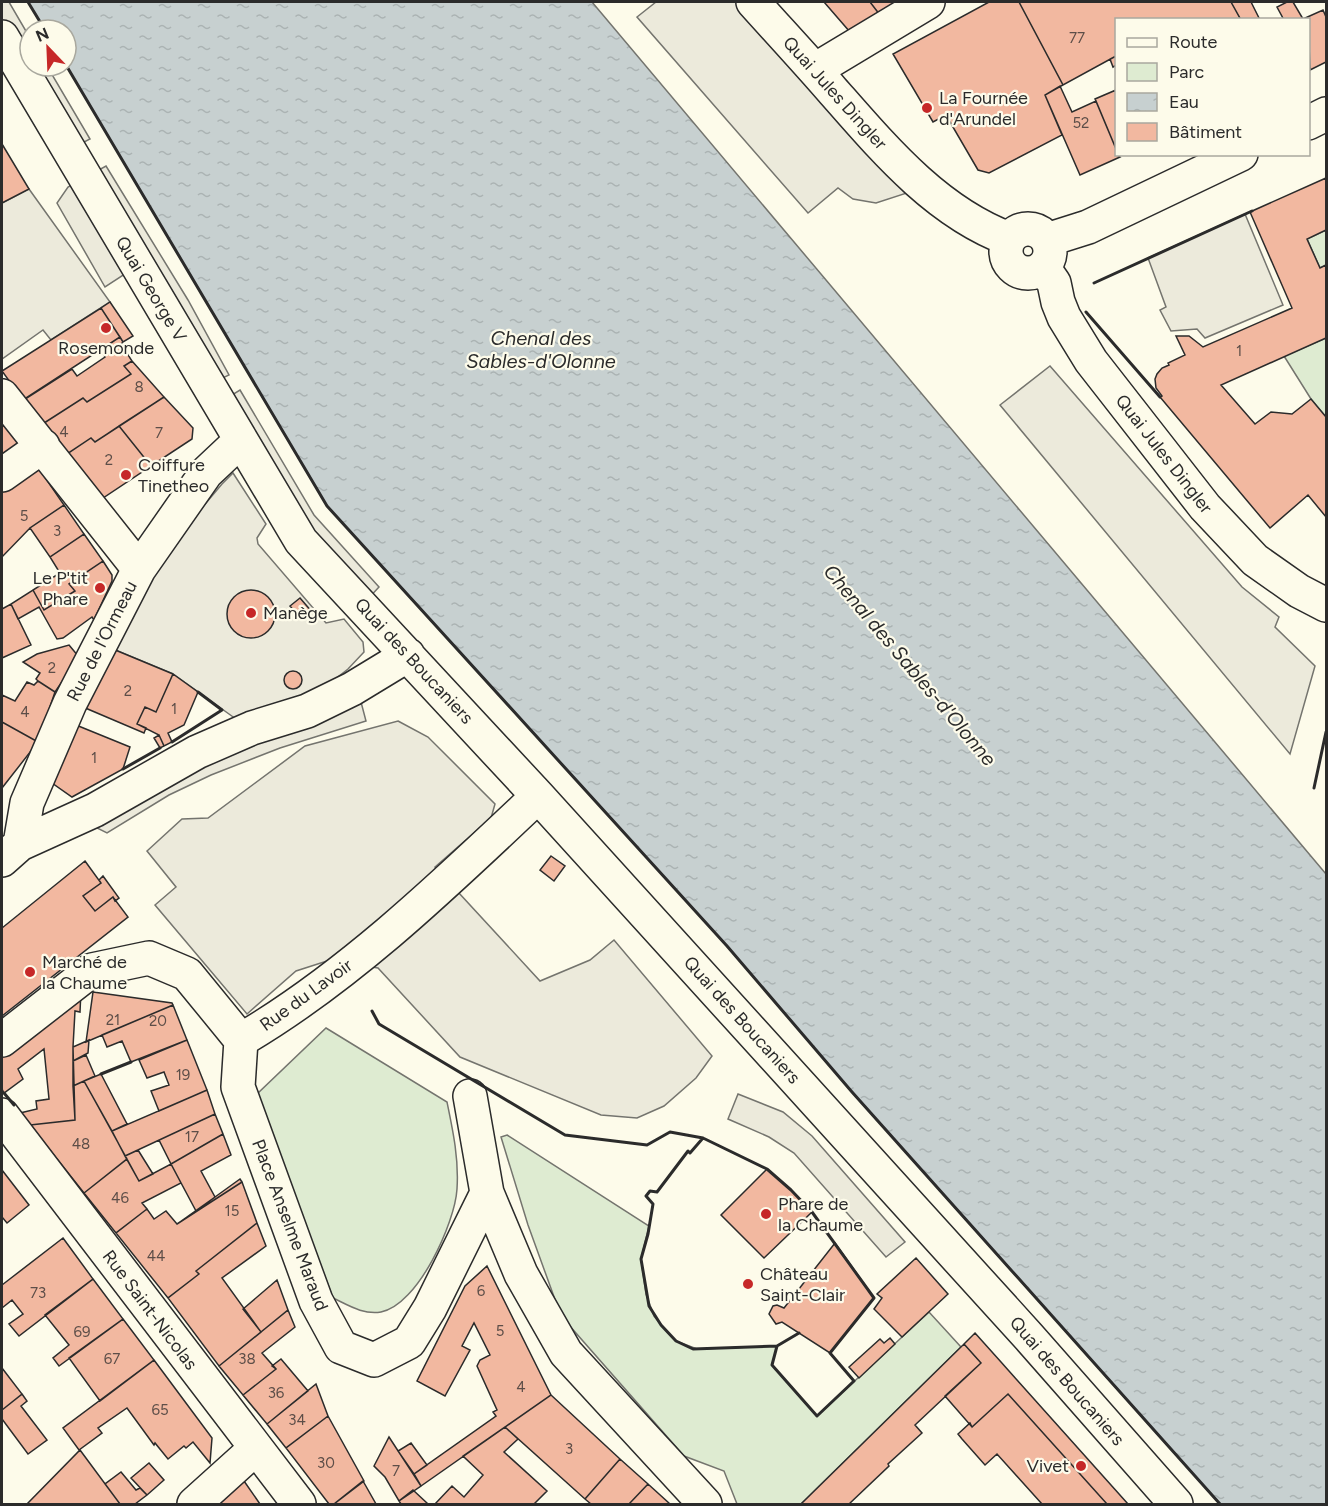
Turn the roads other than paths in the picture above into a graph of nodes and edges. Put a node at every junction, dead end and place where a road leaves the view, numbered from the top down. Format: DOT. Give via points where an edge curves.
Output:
graph roads {
  1 [pos="753,2"];
  2 [pos="928,2"];
  3 [pos="2,37"];
  4 [pos="815,70"];
  5 [pos="1326,114"];
  6 [pos="1310,122"];
  7 [pos="1237,156"];
  8 [pos="1045,253"];
  9 [pos="2,396"];
  10 [pos="240,441"];
  11 [pos="43,446"];
  12 [pos="2,475"];
  13 [pos="301,541"];
  14 [pos="139,569"];
  15 [pos="1326,605"];
  16 [pos="408,655"];
  17 [pos="538,796"];
  18 [pos="10,852"];
  19 [pos="2,1040"];
  20 [pos="241,1040"];
  21 [pos="470,1096"];
  22 [pos="2,1115"];
  23 [pos="487,1193"];
  24 [pos="255,1449"];
  25 [pos="194,1504"];
  26 [pos="299,1504"];
  27 [pos="705,1504"];
  28 [pos="1176,1504"];
  1 -- 4 [label="street, Quai Jules Dingler"];
  2 -- 4 [label="street"];
  3 -- 10 [label="street, Quai George V"];
  4 -- 8 [label="street, Quai Jules Dingler" via="928,191 967,220 1009,239 1025,229 1038,231"];
  5 -- 6 [label="street"];
  7 -- 8 [label="street" via="1088,227"];
  8 -- 15 [label="street, Quai Jules Dingler" via="1064,317 1091,361 1205,507 1255,560"];
  9 -- 11 [label="street"];
  10 -- 13 [label="street, Quai George V"];
  10 -- 14 [label="street, Rue de l'Ormeau" via="206,473"];
  11 -- 12 [label="street"];
  11 -- 14 [label="street"];
  13 -- 16 [label="street, Quai des Boucaniers"];
  14 -- 18 [label="street, Rue de l'Ormeau" via="61,724"];
  16 -- 17 [label="street, Quai des Boucaniers"];
  16 -- 18 [label="street" via="307,711 252,728 197,752 95,810"];
  17 -- 20 [label="street, Rue du Lavoir" via="403,921 283,1016"];
  17 -- 28 [label="street, Quai des Boucaniers"];
  19 -- 20 [label="street, Rue du Lavoir" via="92,970 149,958 187,974"];
  20 -- 23 [label="street, Place Anselme Maraud" via="238,1087 316,1301 341,1347 374,1360 409,1342"];
  21 -- 23 [label="street"];
  22 -- 24 [label="street, Rue Saint-Nicolas"];
  23 -- 27 [label="street" via="521,1274 566,1353"];
  24 -- 25 [label="street"];
  24 -- 26 [label="street, Rue Saint-Nicolas"];
}
